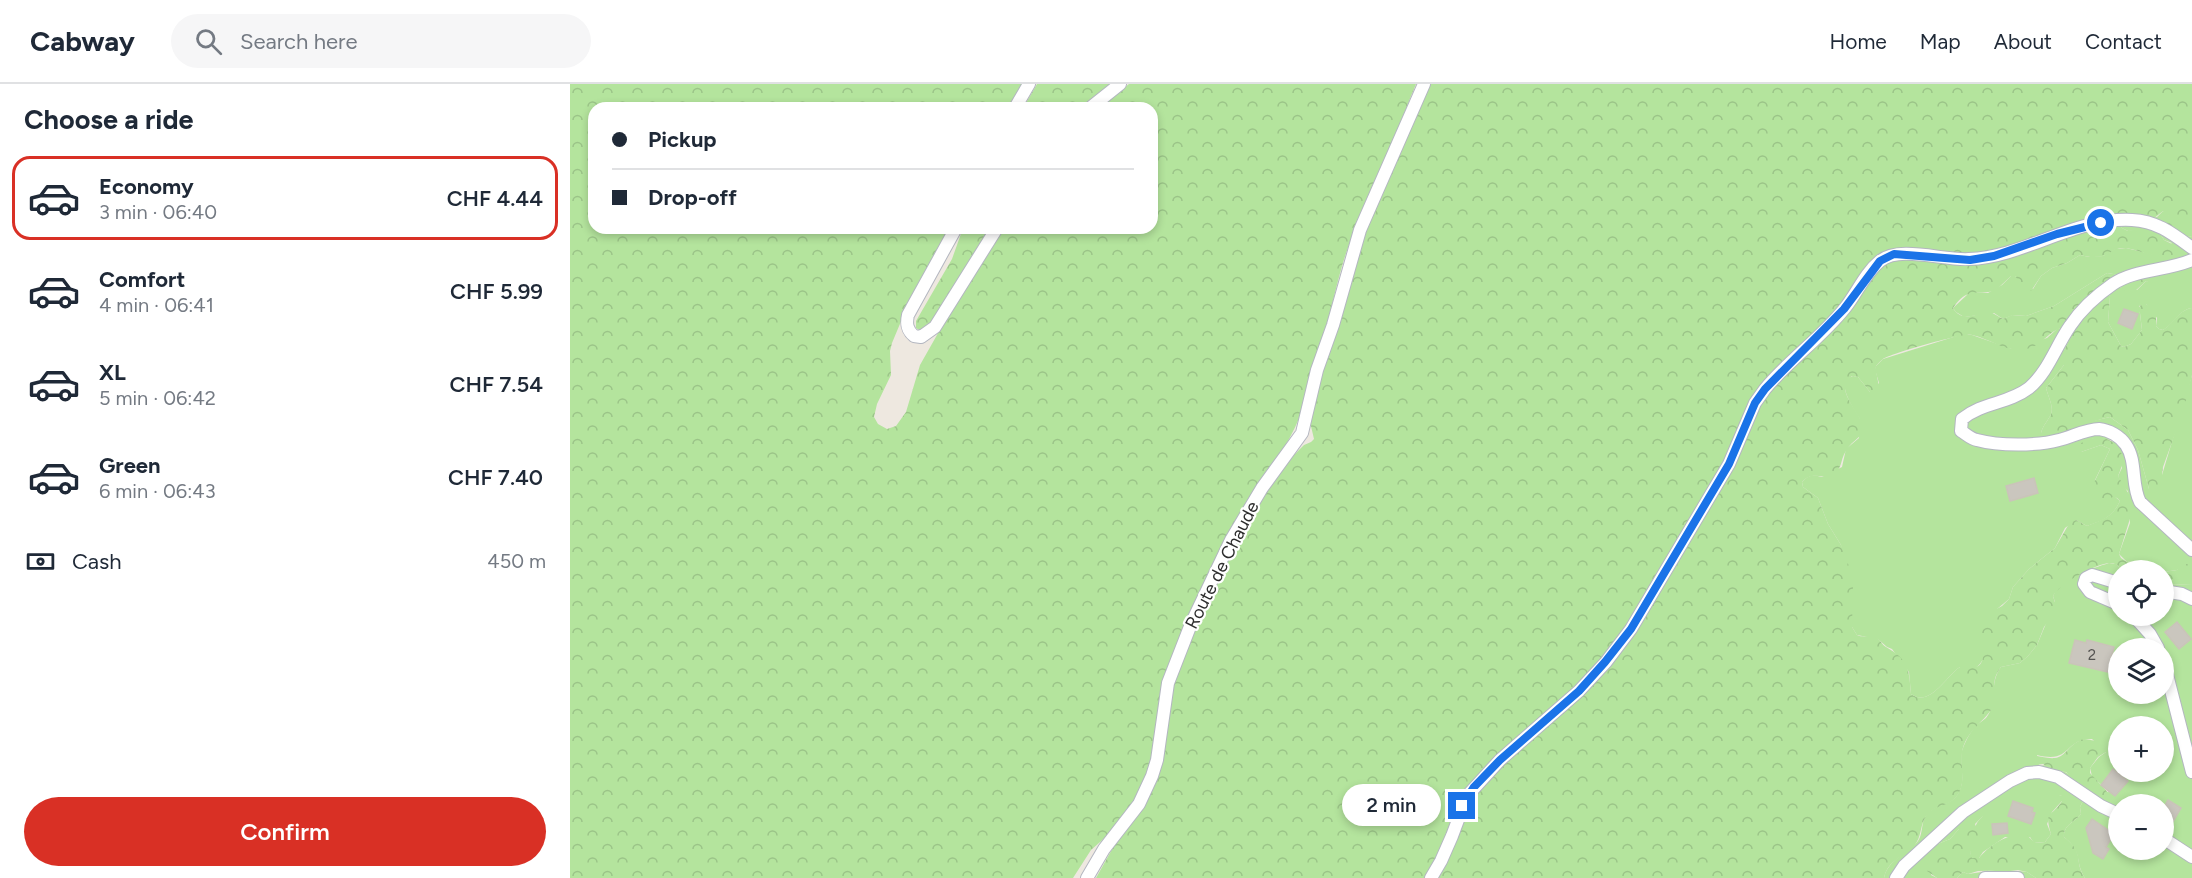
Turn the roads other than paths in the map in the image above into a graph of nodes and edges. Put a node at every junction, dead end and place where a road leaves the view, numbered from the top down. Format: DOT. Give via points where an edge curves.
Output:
graph roads {
  1 [pos="1029,84"];
  2 [pos="1120,84"];
  3 [pos="1424,84"];
  4 [pos="1018,102"];
  5 [pos="1098,102"];
  6 [pos="954,234"];
  7 [pos="992,234"];
  8 [pos="2192,248"];
  9 [pos="2192,260"];
  10 [pos="2192,550"];
  11 [pos="2108,580"];
  12 [pos="2174,593"];
  13 [pos="2192,599"];
  14 [pos="2108,600"];
  15 [pos="2143,626"];
  16 [pos="2152,638"];
  17 [pos="2174,701"];
  18 [pos="2192,772"];
  19 [pos="2108,809"];
  20 [pos="2174,845"];
  21 [pos="2192,857"];
  22 [pos="1087,878"];
  23 [pos="1431,878"];
  24 [pos="1896,878"];
  25 [pos="1985,878"];
  26 [pos="2018,878"];
  1 -- 4 [label="street"];
  2 -- 5 [label="street"];
  3 -- 22 [label="street, Route de Chaude" via="1357,239 1302,433 1231,540 1168,683 1152,776 1139,804"];
  6 -- 7 [label="street" via="908,315 906,324 914,336 921,337 935,327"];
  8 -- 23 [label="street" via="2163,227 2115,220 2057,234 1994,256 1970,260 1894,254 1880,261 1844,309 1755,403 1729,464 1631,629 1579,691 1500,760 1467,796"];
  9 -- 10 [label="street" via="2113,284 2070,326 2031,386 2010,399 1975,409 1962,419 1961,431 1975,440 2042,444 2093,430 2110,432 2126,444 2130,453 2140,502"];
  11 -- 14 [label="street" via="2092,575 2084,584 2090,592"];
  12 -- 13 [label="street"];
  15 -- 16 [label="street"];
  17 -- 18 [label="street"];
  19 -- 24 [label="street" via="2058,777 2027,773 1963,812"];
  20 -- 21 [label="street"];
  25 -- 26 [label="street"];
}
